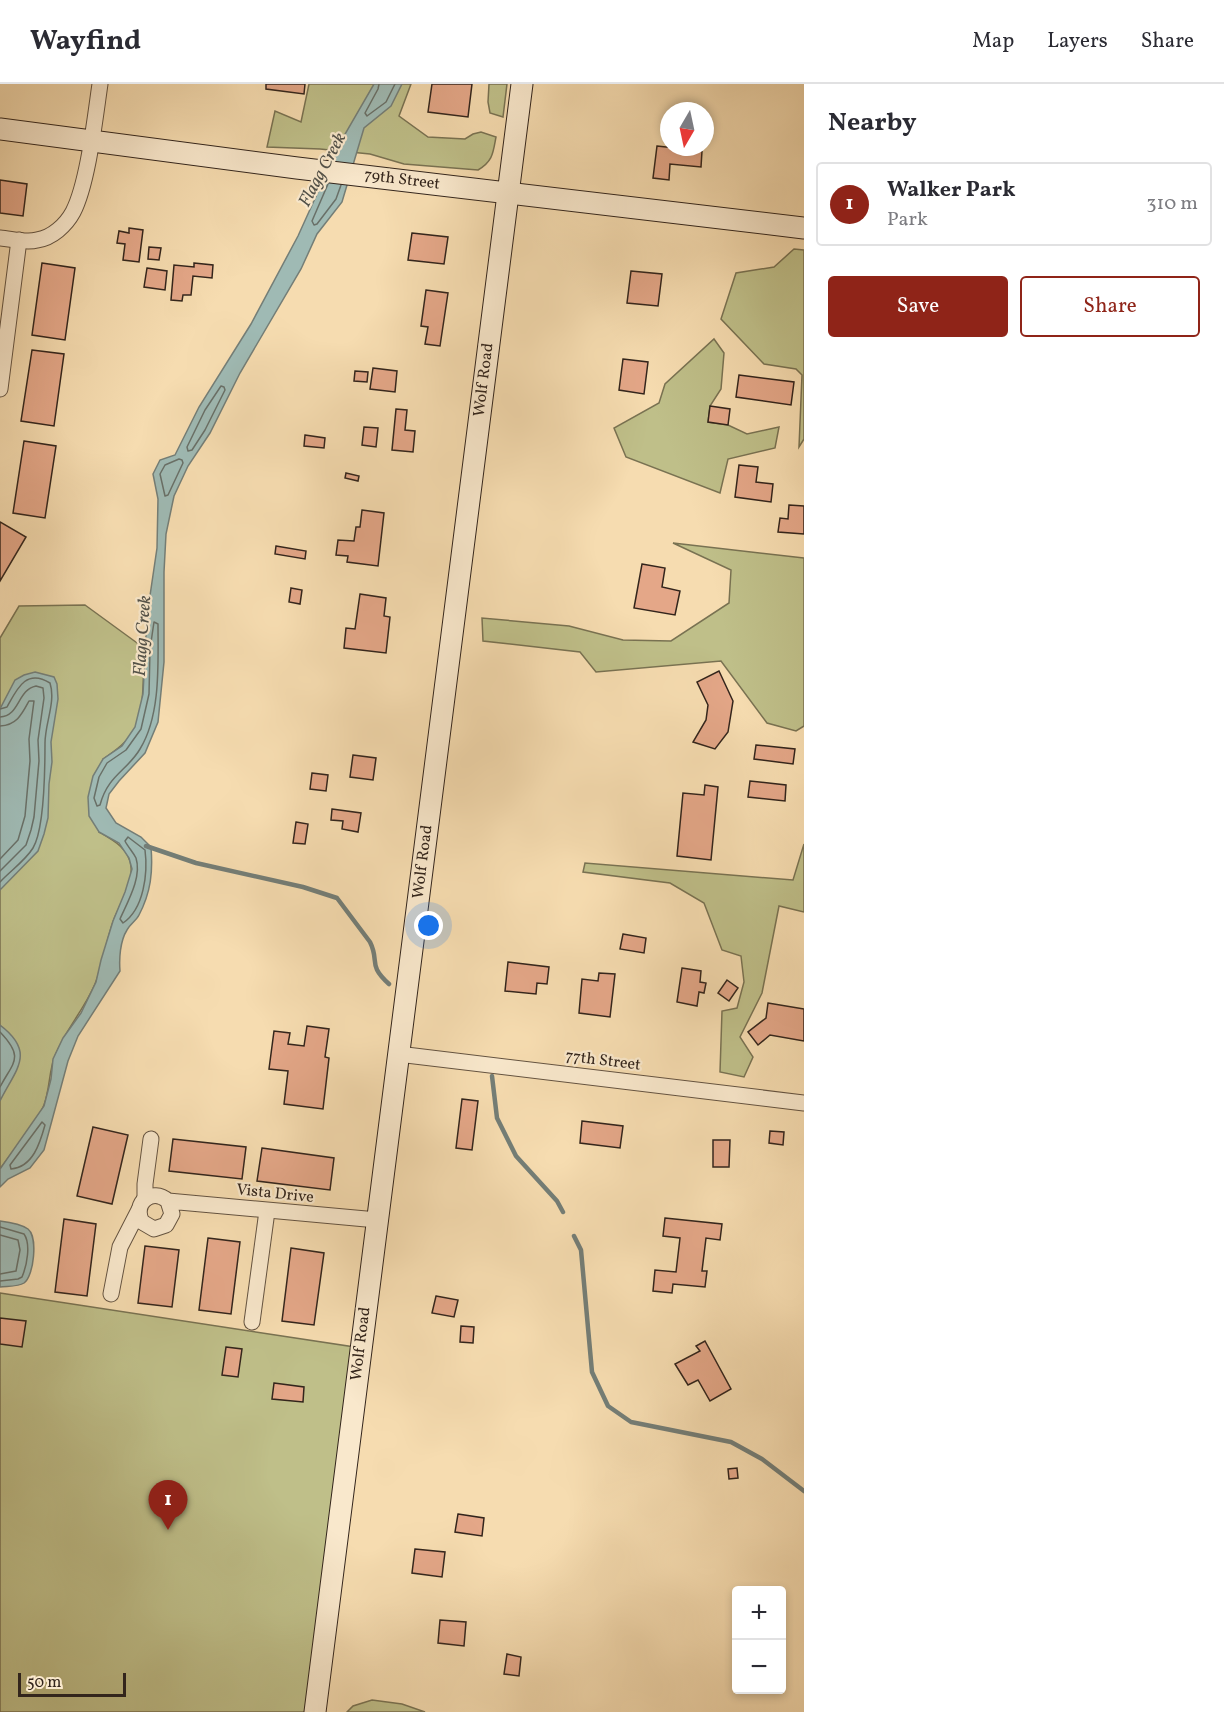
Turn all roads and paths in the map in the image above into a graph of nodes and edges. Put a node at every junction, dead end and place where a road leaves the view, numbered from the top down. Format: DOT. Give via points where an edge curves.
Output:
graph roads {
  1 [pos="100,84"];
  2 [pos="522,84"];
  3 [pos="0,129"];
  4 [pos="90,142"];
  5 [pos="508,193"];
  6 [pos="804,228"];
  7 [pos="0,238"];
  8 [pos="19,240"];
  9 [pos="0,389"];
  10 [pos="398,1054"];
  11 [pos="804,1103"];
  12 [pos="151,1139"];
  13 [pos="168,1202"];
  14 [pos="142,1204"];
  15 [pos="267,1211"];
  16 [pos="377,1220"];
  17 [pos="111,1294"];
  18 [pos="252,1322"];
  19 [pos="315,1712"];
  1 -- 4 [label="street"];
  2 -- 5 [label="street, Wolf Road"];
  3 -- 4 [label="street, 79th Street"];
  4 -- 5 [label="street, 79th Street"];
  4 -- 8 [label="street" via="73,212 53,234 38,240"];
  5 -- 6 [label="street, 79th Street"];
  5 -- 10 [label="street, Wolf Road"];
  7 -- 8 [label="street"];
  8 -- 9 [label="street"];
  10 -- 11 [label="street, 77th Street"];
  10 -- 16 [label="street, Wolf Road"];
  12 -- 14 [label="street"];
  13 -- 14 [label="street, Vista Drive" via="157,1195"];
  13 -- 14 [label="street" via="172,1214 166,1225 154,1229 142,1222"];
  13 -- 15 [label="street, Vista Drive"];
  14 -- 17 [label="street" via="120,1247"];
  15 -- 16 [label="street, Vista Drive"];
  15 -- 18 [label="street"];
  16 -- 19 [label="street, Wolf Road"];
}
